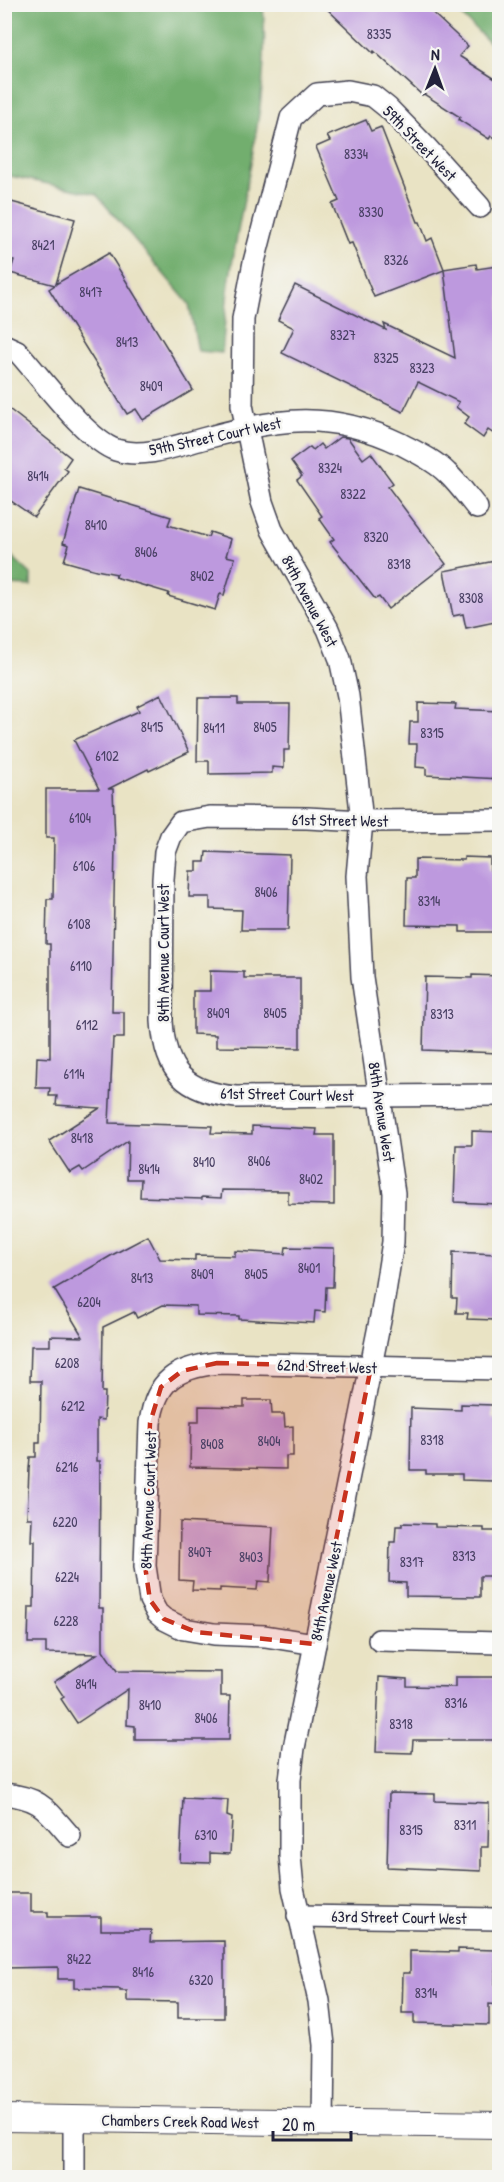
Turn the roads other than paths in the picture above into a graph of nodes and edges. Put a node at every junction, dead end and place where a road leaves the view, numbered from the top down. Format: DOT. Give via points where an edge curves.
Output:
graph roads {
  1 [pos="291,118"];
  2 [pos="480,207"];
  3 [pos="4,345"];
  4 [pos="246,427"];
  5 [pos="477,508"];
  6 [pos="500,820"];
  7 [pos="181,822"];
  8 [pos="362,822"];
  9 [pos="187,1079"];
  10 [pos="380,1095"];
  11 [pos="500,1095"];
  12 [pos="371,1367"];
  13 [pos="500,1369"];
  14 [pos="161,1386"];
  15 [pos="379,1640"];
  16 [pos="500,1643"];
  17 [pos="315,1644"];
  18 [pos="4,1794"];
  19 [pos="70,1836"];
  20 [pos="298,1916"];
  21 [pos="500,1919"];
  22 [pos="4,2118"];
  23 [pos="74,2120"];
  24 [pos="323,2123"];
  25 [pos="500,2125"];
  26 [pos="74,2178"];
  1 -- 2 [label="street, 59th Street West" via="317,94 348,91 373,96"];
  1 -- 4 [label="street, 84th Avenue West" via="243,319 242,405"];
  3 -- 4 [label="street, 59th Street Court West" via="17,351 99,442 118,451 152,451"];
  4 -- 5 [label="street, 59th Street Court West" via="287,420 328,421 383,435 446,472"];
  4 -- 8 [label="street, 84th Avenue West" via="272,530 328,629 340,659"];
  6 -- 8 [label="street, 61st Street West"];
  7 -- 8 [label="street, 61st Street West" via="210,817"];
  7 -- 9 [label="street, 84th Avenue Court West" via="165,852 162,1021 169,1061"];
  8 -- 10 [label="street, 84th Avenue West" via="357,876 362,977"];
  9 -- 10 [label="street, 61st Street Court West" via="206,1091 236,1097"];
  10 -- 11 [label="street, 61st Street Court West"];
  10 -- 12 [label="street, 84th Avenue West" via="391,1164 394,1222"];
  12 -- 13 [label="street, 62nd Street West"];
  12 -- 14 [label="street, 62nd Street West" via="217,1363 182,1371"];
  12 -- 17 [label="street, 84th Avenue West"];
  14 -- 17 [label="street, 84th Avenue Court West" via="150,1423 145,1545 150,1600 157,1613 184,1629"];
  15 -- 16 [label="street"];
  17 -- 20 [label="street, 84th Avenue West" via="290,1780 290,1856"];
  18 -- 19 [label="street" via="26,1796 42,1804"];
  20 -- 21 [label="street, 63rd Street Court West"];
  20 -- 24 [label="street, 84th Avenue West" via="319,2001 324,2045"];
  22 -- 23 [label="street, Chambers Creek Road West"];
  23 -- 24 [label="street, Chambers Creek Road West"];
  23 -- 26 [label="street"];
  24 -- 25 [label="street, Chambers Creek Road West"];
}
